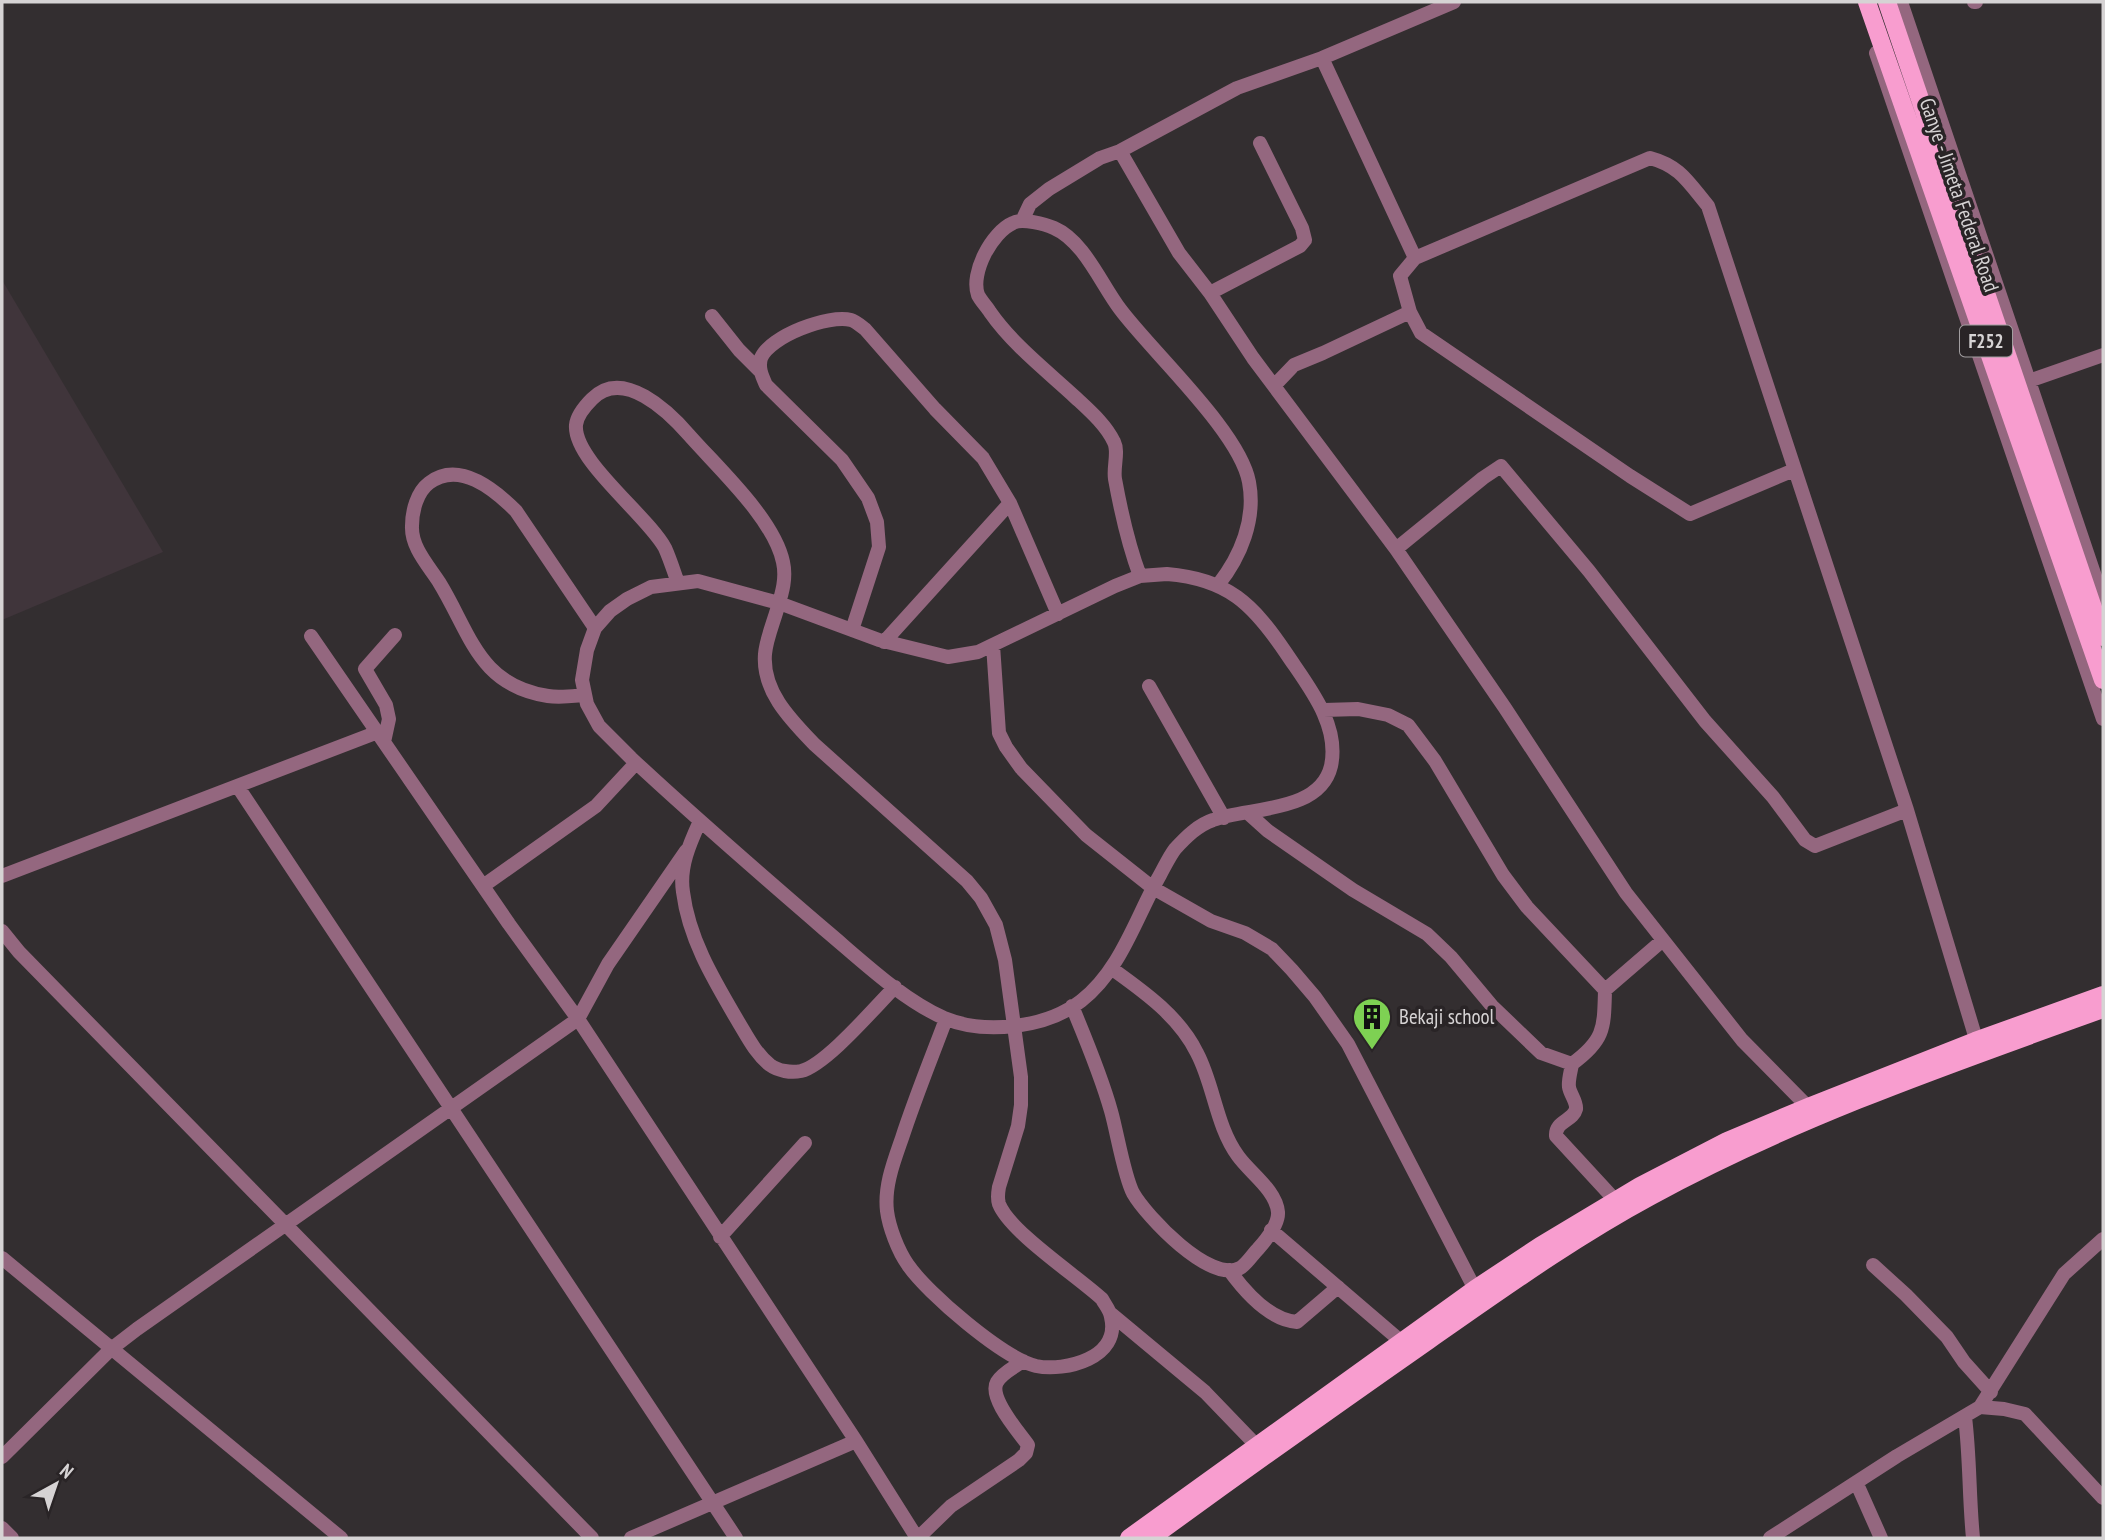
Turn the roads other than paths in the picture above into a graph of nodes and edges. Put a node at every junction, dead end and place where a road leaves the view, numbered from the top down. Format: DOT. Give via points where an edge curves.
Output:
graph roads {
  1 [pos="1454,2"];
  2 [pos="1858,2"];
  3 [pos="1867,2"];
  4 [pos="1887,2"];
  5 [pos="1901,2"];
  6 [pos="1322,58"];
  7 [pos="1260,143"];
  8 [pos="1119,151"];
  9 [pos="1022,221"];
  10 [pos="1415,258"];
  11 [pos="1210,293"];
  12 [pos="1410,312"];
  13 [pos="712,316"];
  14 [pos="2103,355"];
  15 [pos="760,371"];
  16 [pos="2029,381"];
  17 [pos="1274,386"];
  18 [pos="1794,470"];
  19 [pos="1010,503"];
  20 [pos="1396,550"];
  21 [pos="1140,576"];
  22 [pos="678,583"];
  23 [pos="1218,585"];
  24 [pos="2103,600"];
  25 [pos="779,603"];
  26 [pos="1058,614"];
  27 [pos="595,628"];
  28 [pos="852,630"];
  29 [pos="396,635"];
  30 [pos="311,636"];
  31 [pos="2103,637"];
  32 [pos="884,642"];
  33 [pos="993,645"];
  34 [pos="2103,680"];
  35 [pos="1149,686"];
  36 [pos="585,695"];
  37 [pos="1324,710"];
  38 [pos="2103,719"];
  39 [pos="381,737"];
  40 [pos="636,763"];
  41 [pos="238,787"];
  42 [pos="1907,810"];
  43 [pos="1248,813"];
  44 [pos="1224,818"];
  45 [pos="700,821"];
  46 [pos="686,850"];
  47 [pos="2,876"];
  48 [pos="483,886"];
  49 [pos="1153,888"];
  50 [pos="2,931"];
  51 [pos="1663,940"];
  52 [pos="1111,968"];
  53 [pos="895,987"];
  54 [pos="1605,990"];
  55 [pos="2103,995"];
  56 [pos="1072,1006"];
  57 [pos="2103,1009"];
  58 [pos="578,1019"];
  59 [pos="946,1019"];
  60 [pos="1015,1026"];
  61 [pos="1978,1047"];
  62 [pos="1572,1064"];
  63 [pos="452,1107"];
  64 [pos="1808,1107"];
  65 [pos="805,1143"];
  66 [pos="1615,1200"];
  67 [pos="283,1225"];
  68 [pos="1271,1230"];
  69 [pos="720,1237"];
  70 [pos="2103,1239"];
  71 [pos="2,1258"];
  72 [pos="1873,1265"];
  73 [pos="1229,1270"];
  74 [pos="1339,1287"];
  75 [pos="1479,1296"];
  76 [pos="1110,1313"];
  77 [pos="1403,1343"];
  78 [pos="111,1349"];
  79 [pos="1023,1361"];
  80 [pos="1991,1392"];
  81 [pos="1980,1407"];
  82 [pos="1965,1417"];
  83 [pos="856,1441"];
  84 [pos="1257,1446"];
  85 [pos="2,1457"];
  86 [pos="1857,1484"];
  87 [pos="1200,1495"];
  88 [pos="2103,1498"];
  89 [pos="714,1504"];
  90 [pos="2,1528"];
  91 [pos="12,1538"];
  92 [pos="341,1538"];
  93 [pos="592,1538"];
  94 [pos="631,1538"];
  95 [pos="736,1538"];
  96 [pos="917,1538"];
  97 [pos="1129,1538"];
  98 [pos="1151,1538"];
  99 [pos="1770,1538"];
  100 [pos="1881,1538"];
  101 [pos="1973,1538"];
  1 -- 6 [label="street"];
  2 -- 38 [label="street"];
  3 -- 34 [label="main road, Ganye - Jimeta Federal Road / F252"];
  4 -- 31 [label="main road, Ganye - Jimeta Federal Road / F252"];
  5 -- 16 [label="street"];
  6 -- 8 [label="street" via="1237,88"];
  6 -- 10 [label="street"];
  7 -- 11 [label="street" via="1305,240"];
  8 -- 9 [label="street" via="1040,196"];
  8 -- 11 [label="street" via="1179,253"];
  9 -- 21 [label="street" via="1010,224 986,252 976,277 978,295 1002,329 1097,417 1115,443 1115,477 1129,547"];
  9 -- 23 [label="street" via="1054,228 1071,240 1243,463 1249,482 1247,533 1233,566"];
  10 -- 12 [label="street" via="1400,276"];
  10 -- 18 [label="street" via="1650,158 1669,163 1708,206"];
  11 -- 17 [label="street"];
  12 -- 17 [label="street" via="1294,365"];
  12 -- 18 [label="street" via="1421,333 1690,514"];
  13 -- 15 [label="street"];
  14 -- 16 [label="street"];
  15 -- 19 [label="street" via="761,358 774,343 805,328 850,320 865,329 983,457"];
  15 -- 28 [label="street" via="766,385 842,460 868,498 877,522 879,547"];
  16 -- 24 [label="street"];
  17 -- 20 [label="street"];
  18 -- 42 [label="street"];
  19 -- 26 [label="street"];
  19 -- 32 [label="street"];
  20 -- 42 [label="street" via="1501,466 1805,840 1815,846"];
  20 -- 51 [label="street" via="1626,893"];
  21 -- 23 [label="street" via="1195,576"];
  21 -- 26 [label="street"];
  22 -- 25 [label="street" via="698,581"];
  22 -- 25 [label="street" via="664,547 581,447 576,425 583,408 598,393 615,388 659,404 761,517 783,562"];
  22 -- 27 [label="street" via="651,587 627,599"];
  23 -- 37 [label="street" via="1262,620"];
  25 -- 28 [label="street"];
  25 -- 60 [label="street" via="764,666 778,703 814,744 981,898 996,926"];
  26 -- 33 [label="street"];
  27 -- 36 [label="street" via="582,680"];
  27 -- 36 [label="street" via="516,511 501,496 458,474 439,475 424,487 414,506 411,528 418,550 486,666 500,678 549,696"];
  28 -- 32 [label="street"];
  29 -- 39 [label="street" via="365,669 386,705 389,719"];
  30 -- 39 [label="street"];
  32 -- 33 [label="street" via="947,657"];
  33 -- 49 [label="street" via="999,733 1006,747 1086,835"];
  35 -- 44 [label="street"];
  36 -- 40 [label="street" via="599,726"];
  37 -- 43 [label="street" via="1333,757 1327,781 1312,794"];
  37 -- 54 [label="street" via="1358,709 1408,725 1435,761 1503,875"];
  39 -- 41 [label="street"];
  39 -- 48 [label="street"];
  40 -- 45 [label="street"];
  40 -- 48 [label="street" via="596,806"];
  41 -- 47 [label="street"];
  41 -- 63 [label="street"];
  42 -- 61 [label="street"];
  43 -- 44 [label="street"];
  43 -- 62 [label="street" via="1353,890 1427,934 1541,1053"];
  44 -- 49 [label="street" via="1195,829 1174,851"];
  45 -- 46 [label="street"];
  45 -- 53 [label="street"];
  46 -- 53 [label="street" via="682,890 692,931 711,977 757,1053 772,1067 803,1071 820,1061"];
  46 -- 58 [label="street" via="608,964"];
  48 -- 58 [label="street"];
  49 -- 52 [label="street"];
  49 -- 75 [label="street" via="1272,949 1315,997 1348,1044"];
  50 -- 67 [label="street"];
  51 -- 54 [label="street"];
  51 -- 64 [label="street" via="1742,1040"];
  52 -- 56 [label="street" via="1102,983"];
  52 -- 68 [label="street" via="1175,1021 1197,1053 1237,1156 1271,1193 1278,1213"];
  53 -- 59 [label="street"];
  54 -- 62 [label="street" via="1600,1037"];
  55 -- 61 [label="main road"];
  56 -- 60 [label="street"];
  56 -- 73 [label="street" via="1110,1107 1132,1191 1151,1219 1186,1249 1211,1268"];
  57 -- 61 [label="main road"];
  58 -- 63 [label="street"];
  58 -- 69 [label="street"];
  59 -- 60 [label="street" via="978,1027"];
  59 -- 79 [label="street" via="896,1155 887,1211 908,1265 947,1306"];
  60 -- 76 [label="street" via="1021,1105 999,1187 1000,1206 1021,1232 1102,1299"];
  61 -- 64 [label="main road"];
  61 -- 75 [label="main road" via="1734,1153"];
  62 -- 66 [label="street" via="1569,1085 1575,1112 1558,1126 1556,1136"];
  63 -- 67 [label="street"];
  63 -- 89 [label="street"];
  64 -- 66 [label="main road" via="1727,1141"];
  65 -- 69 [label="street"];
  66 -- 75 [label="main road"];
  67 -- 78 [label="street"];
  67 -- 93 [label="street"];
  68 -- 73 [label="street" via="1240,1268"];
  68 -- 74 [label="street"];
  69 -- 83 [label="street"];
  70 -- 80 [label="street" via="2064,1274"];
  71 -- 78 [label="street"];
  72 -- 80 [label="street" via="1947,1338"];
  73 -- 74 [label="street" via="1253,1298 1291,1322 1297,1322"];
  74 -- 77 [label="street"];
  75 -- 77 [label="main road"];
  75 -- 87 [label="main road"];
  76 -- 79 [label="street" via="1111,1334 1093,1357 1055,1368"];
  76 -- 84 [label="street" via="1205,1392"];
  77 -- 84 [label="main road"];
  78 -- 85 [label="street"];
  78 -- 92 [label="street"];
  79 -- 96 [label="street" via="1002,1376 995,1388 996,1399 1028,1450 951,1506"];
  80 -- 81 [label="street"];
  81 -- 82 [label="street"];
  81 -- 88 [label="street" via="2025,1415"];
  82 -- 86 [label="street"];
  82 -- 101 [label="street"];
  83 -- 89 [label="street"];
  83 -- 96 [label="street"];
  84 -- 87 [label="main road"];
  86 -- 99 [label="street"];
  86 -- 100 [label="street"];
  87 -- 97 [label="main road"];
  87 -- 98 [label="main road"];
  89 -- 94 [label="street"];
  89 -- 95 [label="street"];
  90 -- 91 [label="street"];
}
